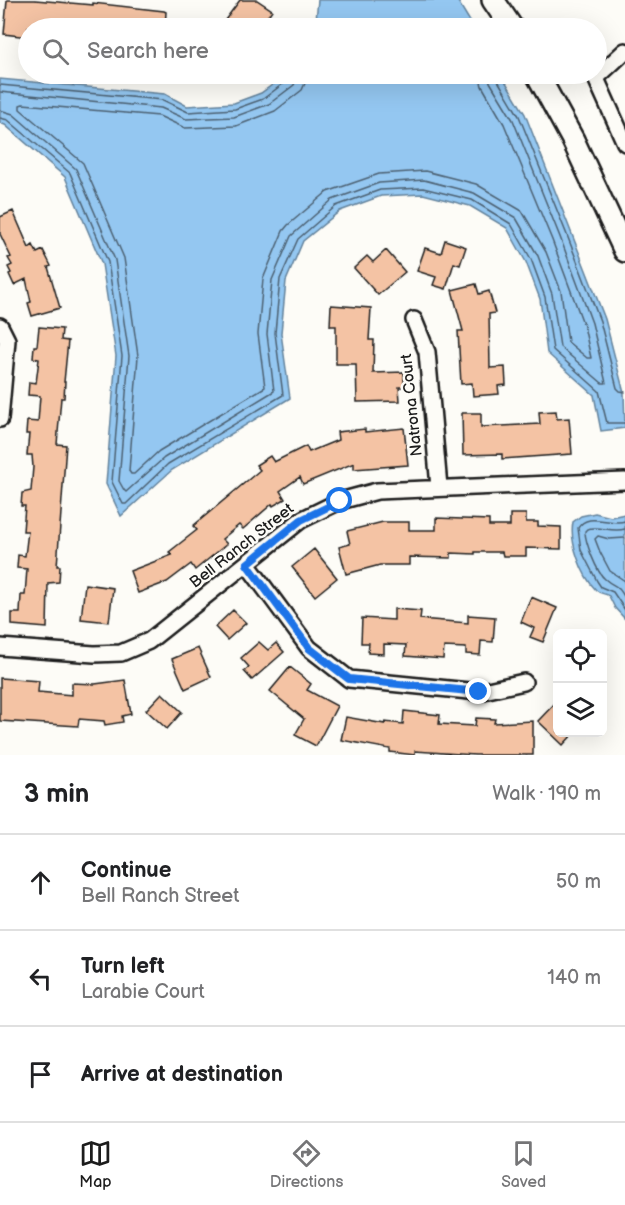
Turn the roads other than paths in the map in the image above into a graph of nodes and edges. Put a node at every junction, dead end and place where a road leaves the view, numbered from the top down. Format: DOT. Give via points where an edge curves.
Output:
graph roads {
  1 [pos="493,0"];
  2 [pos="505,18"];
  3 [pos="625,51"];
  4 [pos="607,66"];
  5 [pos="542,84"];
  6 [pos="599,84"];
  7 [pos="625,143"];
  8 [pos="609,219"];
  9 [pos="625,251"];
  10 [pos="625,270"];
  11 [pos="414,320"];
  12 [pos="0,326"];
  13 [pos="0,419"];
  14 [pos="625,481"];
  15 [pos="439,487"];
  16 [pos="247,564"];
  17 [pos="0,647"];
  18 [pos="524,682"];
  1 -- 2 [label="street"];
  3 -- 4 [label="street"];
  5 -- 8 [label="street"];
  6 -- 7 [label="street"];
  8 -- 9 [label="street"];
  8 -- 10 [label="street"];
  11 -- 15 [label="street, Natrona Court" via="427,352"];
  12 -- 13 [label="street" via="7,340"];
  14 -- 15 [label="street, Bell Ranch Street"];
  15 -- 16 [label="street, Bell Ranch Street" via="377,490 340,501 301,520"];
  16 -- 17 [label="street, Bell Ranch Street" via="150,642 121,653"];
  16 -- 18 [label="street" via="309,648 349,679 479,692"];
}
